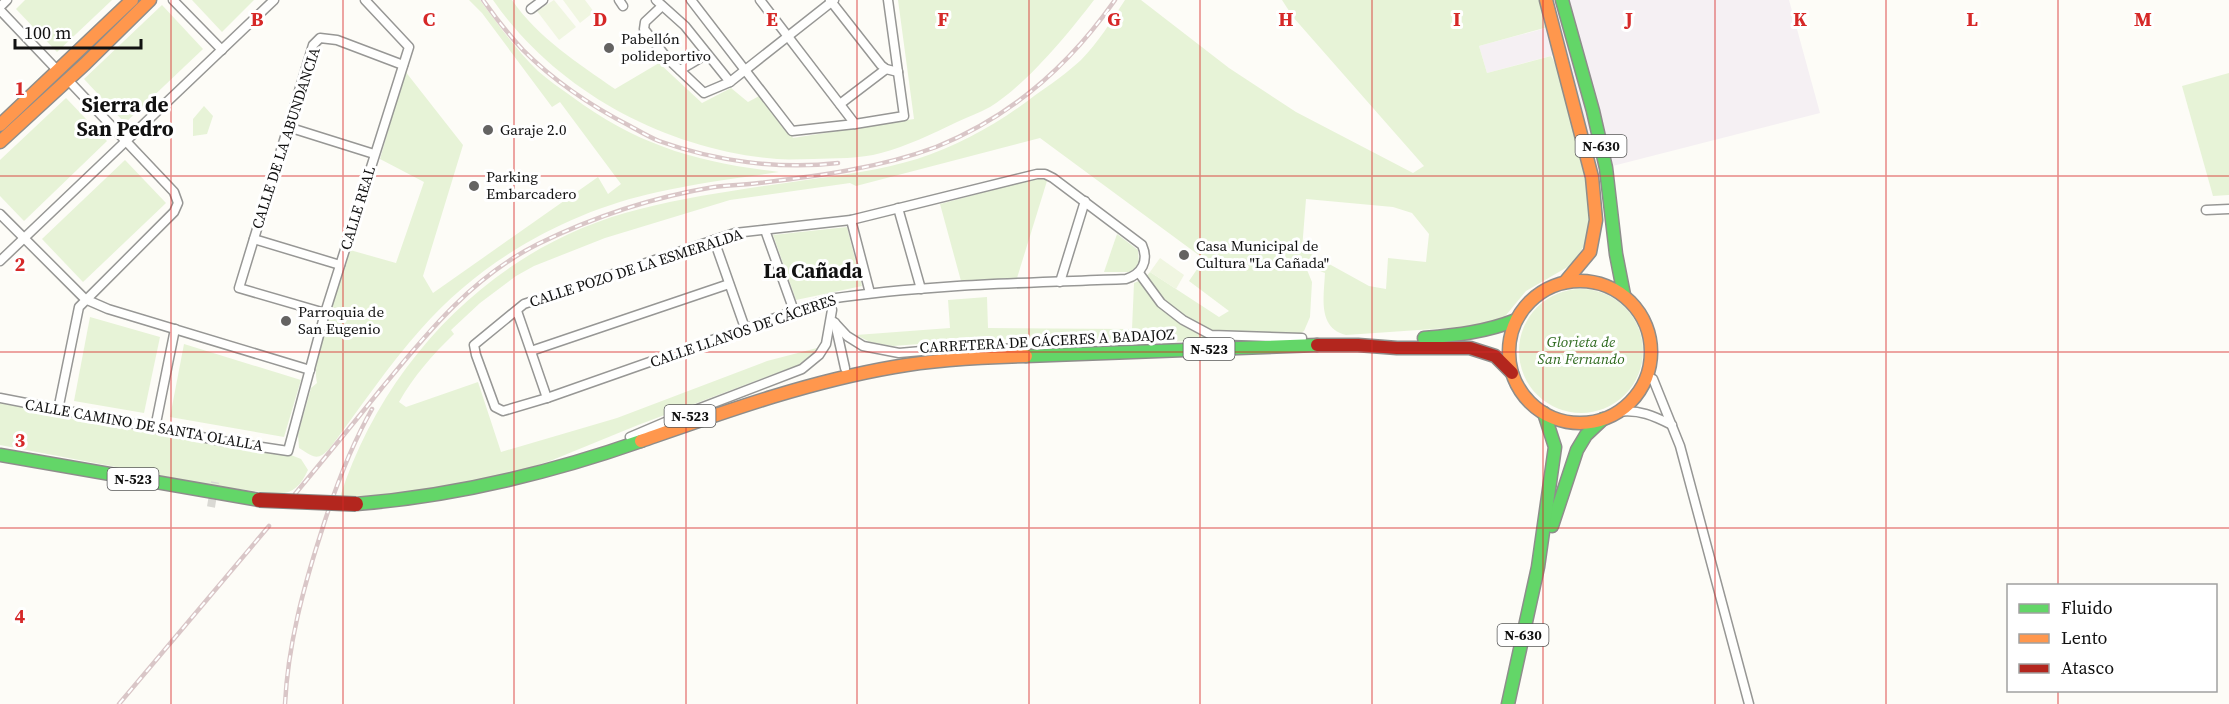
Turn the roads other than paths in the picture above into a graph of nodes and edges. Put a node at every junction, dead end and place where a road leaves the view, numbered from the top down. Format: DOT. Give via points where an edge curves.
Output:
graph roads {
  1 [pos="7,0"];
  2 [pos="132,0"];
  3 [pos="150,0"];
  4 [pos="173,0"];
  5 [pos="274,0"];
  6 [pos="365,0"];
  7 [pos="543,0"];
  8 [pos="691,0"];
  9 [pos="760,0"];
  10 [pos="888,0"];
  11 [pos="1546,0"];
  12 [pos="1562,0"];
  13 [pos="832,1"];
  14 [pos="659,3"];
  15 [pos="0,9"];
  16 [pos="531,9"];
  17 [pos="788,37"];
  18 [pos="222,50"];
  19 [pos="707,54"];
  20 [pos="403,64"];
  21 [pos="886,69"];
  22 [pos="680,70"];
  23 [pos="745,70"];
  24 [pos="898,72"];
  25 [pos="63,75"];
  26 [pos="730,82"];
  27 [pos="840,104"];
  28 [pos="855,124"];
  29 [pos="0,125"];
  30 [pos="288,127"];
  31 [pos="0,142"];
  32 [pos="126,142"];
  33 [pos="374,154"];
  34 [pos="1085,201"];
  35 [pos="898,208"];
  36 [pos="2229,209"];
  37 [pos="2206,210"];
  38 [pos="0,214"];
  39 [pos="851,220"];
  40 [pos="765,230"];
  41 [pos="24,238"];
  42 [pos="254,239"];
  43 [pos="714,240"];
  44 [pos="0,261"];
  45 [pos="340,265"];
  46 [pos="1139,273"];
  47 [pos="1060,282"];
  48 [pos="1565,282"];
  49 [pos="729,284"];
  50 [pos="921,289"];
  51 [pos="870,293"];
  52 [pos="1624,295"];
  53 [pos="85,299"];
  54 [pos="829,299"];
  55 [pos="832,310"];
  56 [pos="518,311"];
  57 [pos="794,311"];
  58 [pos="325,313"];
  59 [pos="1516,320"];
  60 [pos="834,322"];
  61 [pos="745,328"];
  62 [pos="175,329"];
  63 [pos="1383,340"];
  64 [pos="1358,345"];
  65 [pos="1035,350"];
  66 [pos="531,351"];
  67 [pos="1125,351"];
  68 [pos="942,360"];
  69 [pos="846,368"];
  70 [pos="309,369"];
  71 [pos="1512,373"];
  72 [pos="1647,376"];
  73 [pos="547,398"];
  74 [pos="0,399"];
  75 [pos="58,410"];
  76 [pos="726,410"];
  77 [pos="502,411"];
  78 [pos="1618,412"];
  79 [pos="1544,413"];
  80 [pos="1604,418"];
  81 [pos="1672,425"];
  82 [pos="155,428"];
  83 [pos="600,450"];
  84 [pos="288,451"];
  85 [pos="2,455"];
  86 [pos="537,474"];
  87 [pos="1538,567"];
  88 [pos="1508,704"];
  89 [pos="1749,704"];
  1 -- 15 [label="street"];
  2 -- 25 [label="main road"];
  3 -- 25 [label="main road"];
  4 -- 18 [label="street"];
  5 -- 18 [label="street"];
  6 -- 20 [label="street, CALLE REAL" via="409,47"];
  7 -- 16 [label="street"];
  8 -- 23 [label="street"];
  9 -- 17 [label="street"];
  10 -- 24 [label="street"];
  11 -- 48 [label="main road, N-630" via="1592,177 1596,220 1590,252"];
  12 -- 52 [label="main road, N-630" via="1606,168"];
  13 -- 17 [label="street"];
  13 -- 21 [label="street"];
  14 -- 19 [label="street" via="685,26"];
  14 -- 22 [label="street" via="645,21 644,29"];
  15 -- 25 [label="street"];
  17 -- 23 [label="street"];
  17 -- 27 [label="street"];
  18 -- 32 [label="street"];
  19 -- 22 [label="street"];
  19 -- 26 [label="street"];
  20 -- 30 [label="street, CALLE DE LA ABUNDANCIA" via="337,40 320,38 313,45"];
  20 -- 33 [label="street, CALLE REAL"];
  21 -- 24 [label="street"];
  21 -- 27 [label="street"];
  22 -- 26 [label="street" via="704,93"];
  23 -- 26 [label="street"];
  23 -- 28 [label="street" via="792,131"];
  24 -- 28 [label="street" via="904,116"];
  25 -- 29 [label="main road"];
  25 -- 31 [label="main road"];
  25 -- 32 [label="street"];
  27 -- 28 [label="street"];
  30 -- 33 [label="street"];
  30 -- 42 [label="street, CALLE DE LA ABUNDANCIA"];
  32 -- 41 [label="street"];
  32 -- 53 [label="street" via="174,192 178,203 174,212"];
  33 -- 45 [label="street, CALLE REAL"];
  34 -- 35 [label="street, CALLE POZO DE LA ESMERALDA" via="1053,178 1037,174"];
  34 -- 46 [label="street, CALLE POZO DE LA ESMERALDA" via="1142,245 1145,260"];
  34 -- 47 [label="street"];
  35 -- 39 [label="street, CALLE POZO DE LA ESMERALDA"];
  35 -- 50 [label="street"];
  36 -- 37 [label="street"];
  38 -- 41 [label="street"];
  39 -- 40 [label="street, CALLE POZO DE LA ESMERALDA"];
  39 -- 51 [label="street"];
  40 -- 43 [label="street, CALLE POZO DE LA ESMERALDA"];
  40 -- 57 [label="street"];
  41 -- 44 [label="street"];
  41 -- 53 [label="street"];
  42 -- 45 [label="street"];
  42 -- 58 [label="street, CALLE DE LA ABUNDANCIA" via="238,288"];
  43 -- 49 [label="street"];
  43 -- 56 [label="street, CALLE POZO DE LA ESMERALDA" via="524,304"];
  45 -- 58 [label="street, CALLE REAL"];
  46 -- 47 [label="street, CALLE LLANOS DE CÁCERES" via="1126,279"];
  46 -- 63 [label="street" via="1161,303 1211,335"];
  47 -- 50 [label="street, CALLE LLANOS DE CÁCERES"];
  48 -- 52 [label="main road, N-630" via="1599,283"];
  48 -- 59 [label="main road, N-630" via="1535,297"];
  49 -- 61 [label="street"];
  49 -- 66 [label="street"];
  50 -- 51 [label="street, CALLE LLANOS DE CÁCERES"];
  51 -- 54 [label="street, CALLE LLANOS DE CÁCERES"];
  52 -- 72 [label="main road, N-630" via="1640,313 1649,334 1651,358"];
  53 -- 62 [label="street"];
  53 -- 75 [label="street" via="79,307"];
  54 -- 55 [label="street"];
  54 -- 57 [label="street, CALLE LLANOS DE CÁCERES"];
  55 -- 60 [label="street"];
  55 -- 83 [label="street" via="826,344 802,369"];
  56 -- 66 [label="street"];
  56 -- 77 [label="street, CALLE POZO DE LA ESMERALDA" via="474,345 495,407"];
  57 -- 61 [label="street, CALLE LLANOS DE CÁCERES"];
  58 -- 70 [label="street, CALLE REAL"];
  59 -- 63 [label="main road" via="1471,334"];
  59 -- 71 [label="main road, N-630" via="1509,348"];
  60 -- 65 [label="street" via="863,346 899,353 966,347"];
  60 -- 69 [label="street"];
  61 -- 73 [label="street, CALLE LLANOS DE CÁCERES"];
  62 -- 70 [label="street"];
  62 -- 82 [label="street"];
  63 -- 64 [label="main road"];
  64 -- 67 [label="main road, CARRETERA DE CÁCERES A BADAJOZ / N-523"];
  64 -- 71 [label="main road" via="1485,351"];
  65 -- 67 [label="main road, N-523"];
  65 -- 69 [label="main road, CARRETERA DE CÁCERES A BADAJOZ / N-523" via="925,356"];
  66 -- 73 [label="street"];
  67 -- 68 [label="main road, CARRETERA DE CÁCERES A BADAJOZ / N-523"];
  68 -- 69 [label="street" via="851,371"];
  68 -- 76 [label="main road, CARRETERA DE CÁCERES A BADAJOZ / N-523" via="872,371"];
  69 -- 76 [label="street"];
  69 -- 83 [label="main road, CARRETERA DE CÁCERES A BADAJOZ / N-523" via="772,387"];
  70 -- 84 [label="street, CALLE REAL"];
  71 -- 79 [label="main road, N-630" via="1524,395"];
  72 -- 78 [label="main road, N-630" via="1637,395"];
  72 -- 81 [label="street" via="1653,379"];
  73 -- 77 [label="street, CALLE LLANOS DE CÁCERES"];
  74 -- 75 [label="street, CALLE CAMINO DE SANTA OLALLA"];
  75 -- 82 [label="street, CALLE CAMINO DE SANTA OLALLA"];
  76 -- 86 [label="main road, CARRETERA DE CÁCERES A BADAJOZ / N-523"];
  78 -- 80 [label="main road, N-630"];
  78 -- 81 [label="street" via="1648,413"];
  79 -- 80 [label="main road, N-630" via="1574,422"];
  79 -- 87 [label="main road, N-630" via="1555,447"];
  80 -- 87 [label="main road, N-630" via="1577,450"];
  81 -- 89 [label="street"];
  82 -- 84 [label="street, CALLE CAMINO DE SANTA OLALLA"];
  83 -- 86 [label="main road, CARRETERA DE CÁCERES A BADAJOZ / N-523"];
  85 -- 86 [label="main road, CARRETERA DE CÁCERES A BADAJOZ / N-523, bridge" via="259,500 356,504 410,501"];
  87 -- 88 [label="main road, N-630"];
}
